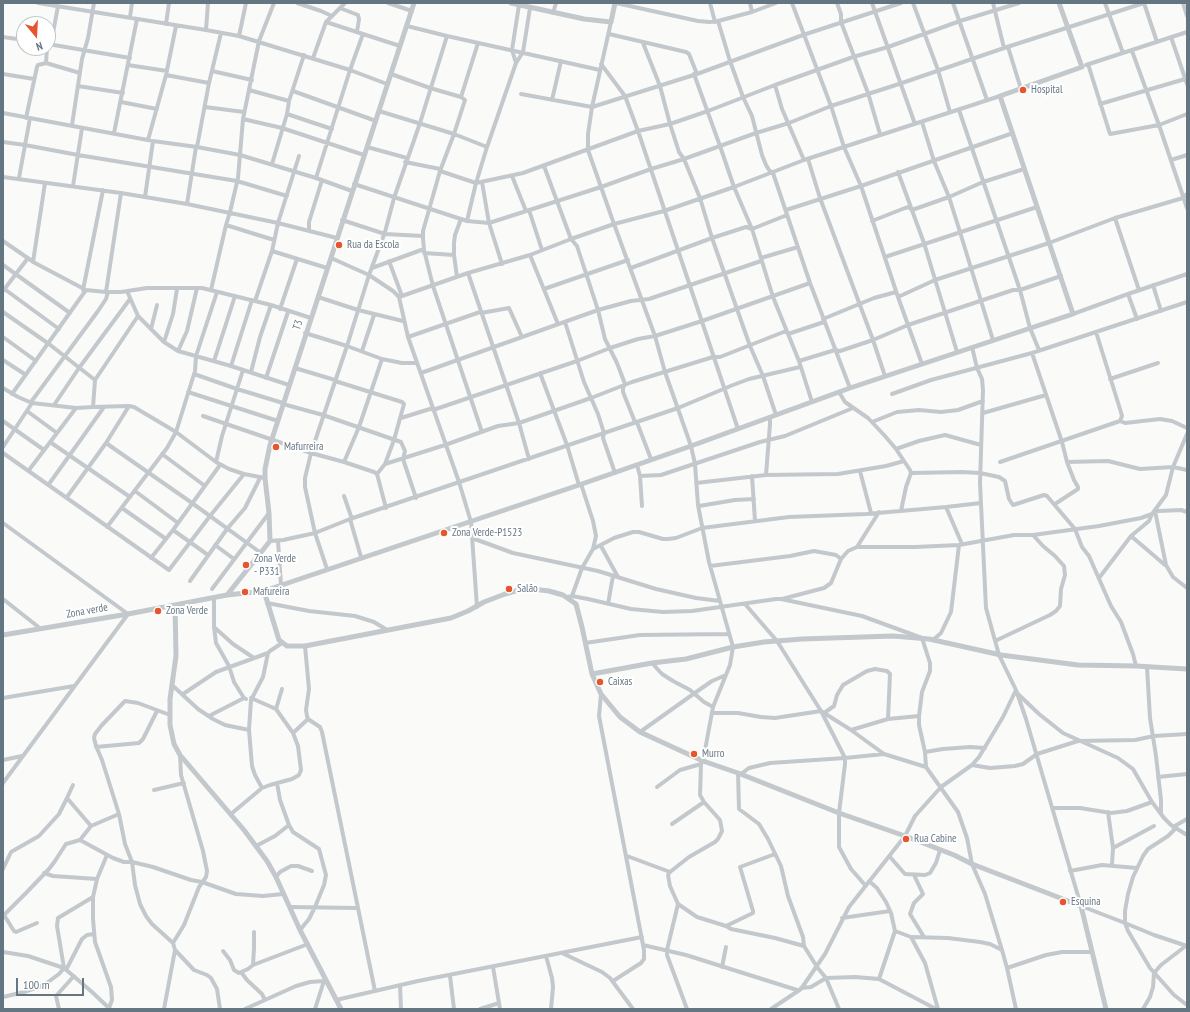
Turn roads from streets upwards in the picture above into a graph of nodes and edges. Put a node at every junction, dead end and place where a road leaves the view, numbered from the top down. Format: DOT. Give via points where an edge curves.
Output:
graph roads {
  1 [pos="38,3"];
  2 [pos="94,3"];
  3 [pos="132,3"];
  4 [pos="169,3"];
  5 [pos="208,3"];
  6 [pos="246,3"];
  7 [pos="274,3"];
  8 [pos="297,3"];
  9 [pos="345,3"];
  10 [pos="388,3"];
  11 [pos="414,3"];
  12 [pos="511,3"];
  13 [pos="556,3"];
  14 [pos="616,3"];
  15 [pos="710,3"];
  16 [pos="750,3"];
  17 [pos="776,3"];
  18 [pos="792,3"];
  19 [pos="837,3"];
  20 [pos="872,3"];
  21 [pos="901,3"];
  22 [pos="913,3"];
  23 [pos="953,3"];
  24 [pos="993,3"];
  25 [pos="1019,3"];
  26 [pos="1059,3"];
  27 [pos="1105,3"];
  28 [pos="1143,3"];
  29 [pos="1183,3"];
  30 [pos="55,5"];
  31 [pos="520,5"];
  32 [pos="340,8"];
  33 [pos="530,8"];
  34 [pos="996,10"];
  35 [pos="93,11"];
  36 [pos="412,11"];
  37 [pos="876,11"];
  38 [pos="752,12"];
  39 [pos="553,13"];
  40 [pos="1110,14"];
  41 [pos="53,16"];
  42 [pos="332,16"];
  43 [pos="1187,16"];
  44 [pos="130,17"];
  45 [pos="137,19"];
  46 [pos="960,21"];
  47 [pos="326,22"];
  48 [pos="611,22"];
  49 [pos="716,22"];
  50 [pos="841,22"];
  51 [pos="166,24"];
  52 [pos="176,26"];
  53 [pos="407,26"];
  54 [pos="1068,28"];
  55 [pos="206,30"];
  56 [pos="357,32"];
  57 [pos="1187,32"];
  58 [pos="221,33"];
  59 [pos="925,33"];
  60 [pos="363,34"];
  61 [pos="609,34"];
  62 [pos="803,35"];
  63 [pos="239,36"];
  64 [pos="447,36"];
  65 [pos="3,37"];
  66 [pos="1171,37"];
  67 [pos="16,39"];
  68 [pos="259,42"];
  69 [pos="1157,42"];
  70 [pos="643,43"];
  71 [pos="478,44"];
  72 [pos="56,46"];
  73 [pos="400,46"];
  74 [pos="888,47"];
  75 [pos="1006,47"];
  76 [pos="85,50"];
  77 [pos="512,50"];
  78 [pos="1132,51"];
  79 [pos="523,52"];
  80 [pos="1123,53"];
  81 [pos="304,55"];
  82 [pos="47,56"];
  83 [pos="853,57"];
  84 [pos="130,58"];
  85 [pos="313,58"];
  86 [pos="973,58"];
  87 [pos="560,60"];
  88 [pos="730,62"];
  89 [pos="46,63"];
  90 [pos="516,63"];
  91 [pos="601,64"];
  92 [pos="1088,64"];
  93 [pos="128,65"];
  94 [pos="1082,67"];
  95 [pos="350,70"];
  96 [pos="600,70"];
  97 [pos="817,70"];
  98 [pos="938,70"];
  99 [pos="212,71"];
  100 [pos="80,72"];
  101 [pos="167,73"];
  102 [pos="3,74"];
  103 [pos="391,74"];
  104 [pos="696,74"];
  105 [pos="34,79"];
  106 [pos="252,80"];
  107 [pos="1186,81"];
  108 [pos="209,83"];
  109 [pos="387,84"];
  110 [pos="902,84"];
  111 [pos="775,85"];
  112 [pos="78,86"];
  113 [pos="660,86"];
  114 [pos="430,88"];
  115 [pos="1021,89"];
  116 [pos="249,90"];
  117 [pos="1147,90"];
  118 [pos="293,91"];
  119 [pos="123,93"];
  120 [pos="868,93"];
  121 [pos="521,94"];
  122 [pos="625,96"];
  123 [pos="1000,96"];
  124 [pos="461,97"];
  125 [pos="743,97"];
  126 [pos="552,100"];
  127 [pos="987,100"];
  128 [pos="289,101"];
  129 [pos="121,102"];
  130 [pos="1100,104"];
  131 [pos="830,106"];
  132 [pos="205,107"];
  133 [pos="338,108"];
  134 [pos="592,108"];
  135 [pos="157,109"];
  136 [pos="959,110"];
  137 [pos="708,111"];
  138 [pos="244,112"];
  139 [pos="379,112"];
  140 [pos="950,112"];
  141 [pos="3,113"];
  142 [pos="287,114"];
  143 [pos="1187,114"];
  144 [pos="28,118"];
  145 [pos="243,119"];
  146 [pos="376,121"];
  147 [pos="922,122"];
  148 [pos="420,123"];
  149 [pos="789,123"];
  150 [pos="670,124"];
  151 [pos="915,124"];
  152 [pos="72,125"];
  153 [pos="1159,125"];
  154 [pos="82,128"];
  155 [pos="282,128"];
  156 [pos="332,129"];
  157 [pos="638,131"];
  158 [pos="114,133"];
  159 [pos="756,133"];
  160 [pos="1013,133"];
  161 [pos="454,134"];
  162 [pos="880,134"];
  163 [pos="148,140"];
  164 [pos="153,141"];
  165 [pos="3,142"];
  166 [pos="327,144"];
  167 [pos="25,145"];
  168 [pos="720,146"];
  169 [pos="197,147"];
  170 [pos="367,147"];
  171 [pos="487,147"];
  172 [pos="844,147"];
  173 [pos="971,148"];
  174 [pos="588,150"];
  175 [pos="78,155"];
  176 [pos="240,155"];
  177 [pos="364,155"];
  178 [pos="1187,155"];
  179 [pos="299,156"];
  180 [pos="684,159"];
  181 [pos="406,160"];
  182 [pos="806,160"];
  183 [pos="1170,160"];
  184 [pos="934,161"];
  185 [pos="272,164"];
  186 [pos="150,166"];
  187 [pos="544,166"];
  188 [pos="650,169"];
  189 [pos="1024,169"];
  190 [pos="440,170"];
  191 [pos="294,172"];
  192 [pos="898,172"];
  193 [pos="193,173"];
  194 [pos="773,173"];
  195 [pos="512,176"];
  196 [pos="3,177"];
  197 [pos="19,178"];
  198 [pos="316,178"];
  199 [pos="322,180"];
  200 [pos="237,181"];
  201 [pos="45,182"];
  202 [pos="482,182"];
  203 [pos="983,182"];
  204 [pos="476,183"];
  205 [pos="354,184"];
  206 [pos="73,186"];
  207 [pos="861,186"];
  208 [pos="601,187"];
  209 [pos="734,187"];
  210 [pos="103,190"];
  211 [pos="352,191"];
  212 [pos="121,193"];
  213 [pos="287,196"];
  214 [pos="1185,196"];
  215 [pos="145,197"];
  216 [pos="948,197"];
  217 [pos="394,198"];
  218 [pos="700,198"];
  219 [pos="820,198"];
  220 [pos="557,202"];
  221 [pos="187,204"];
  222 [pos="1037,207"];
  223 [pos="1187,208"];
  224 [pos="430,210"];
  225 [pos="786,210"];
  226 [pos="912,210"];
  227 [pos="527,211"];
  228 [pos="664,211"];
  229 [pos="230,212"];
  230 [pos="787,215"];
  231 [pos="1115,218"];
  232 [pos="461,219"];
  233 [pos="342,220"];
  234 [pos="995,220"];
  235 [pos="467,221"];
  236 [pos="872,221"];
  237 [pos="278,223"];
  238 [pos="488,223"];
  239 [pos="614,224"];
  240 [pos="226,225"];
  241 [pos="752,229"];
  242 [pos="309,230"];
  243 [pos="960,232"];
  244 [pos="385,234"];
  245 [pos="423,236"];
  246 [pos="337,238"];
  247 [pos="712,238"];
  248 [pos="571,239"];
  249 [pos="274,240"];
  250 [pos="3,241"];
  251 [pos="924,243"];
  252 [pos="1050,243"];
  253 [pos="798,247"];
  254 [pos="542,250"];
  255 [pos="677,250"];
  256 [pos="272,251"];
  257 [pos="424,251"];
  258 [pos="454,255"];
  259 [pos="530,255"];
  260 [pos="1008,256"];
  261 [pos="885,257"];
  262 [pos="28,258"];
  263 [pos="297,258"];
  264 [pos="331,258"];
  265 [pos="761,259"];
  266 [pos="628,260"];
  267 [pos="33,262"];
  268 [pos="389,262"];
  269 [pos="502,264"];
  270 [pos="3,265"];
  271 [pos="327,268"];
  272 [pos="372,268"];
  273 [pos="630,268"];
  274 [pos="970,268"];
  275 [pos="468,273"];
  276 [pos="725,273"];
  277 [pos="16,274"];
  278 [pos="586,274"];
  279 [pos="369,275"];
  280 [pos="1062,276"];
  281 [pos="1186,276"];
  282 [pos="457,277"];
  283 [pos="935,280"];
  284 [pos="810,283"];
  285 [pos="1153,285"];
  286 [pos="433,286"];
  287 [pos="689,286"];
  288 [pos="197,288"];
  289 [pos="178,289"];
  290 [pos="544,289"];
  291 [pos="4,290"];
  292 [pos="85,290"];
  293 [pos="211,290"];
  294 [pos="1020,290"];
  295 [pos="1139,290"];
  296 [pos="127,291"];
  297 [pos="107,292"];
  298 [pos="218,292"];
  299 [pos="896,292"];
  300 [pos="1128,294"];
  301 [pos="235,296"];
  302 [pos="400,296"];
  303 [pos="318,297"];
  304 [pos="773,297"];
  305 [pos="898,297"];
  306 [pos="130,299"];
  307 [pos="642,299"];
  308 [pos="254,301"];
  309 [pos="981,301"];
  310 [pos="1187,302"];
  311 [pos="859,304"];
  312 [pos="157,305"];
  313 [pos="271,305"];
  314 [pos="737,308"];
  315 [pos="280,309"];
  316 [pos="358,310"];
  317 [pos="598,310"];
  318 [pos="1161,310"];
  319 [pos="3,312"];
  320 [pos="288,312"];
  321 [pos="481,312"];
  322 [pos="70,313"];
  323 [pos="945,314"];
  324 [pos="1073,314"];
  325 [pos="374,315"];
  326 [pos="138,316"];
  327 [pos="311,318"];
  328 [pos="1137,318"];
  329 [pos="824,320"];
  330 [pos="403,321"];
  331 [pos="702,321"];
  332 [pos="565,322"];
  333 [pos="445,323"];
  334 [pos="558,324"];
  335 [pos="908,325"];
  336 [pos="1030,328"];
  337 [pos="59,329"];
  338 [pos="151,329"];
  339 [pos="787,332"];
  340 [pos="1096,332"];
  341 [pos="305,334"];
  342 [pos="655,336"];
  343 [pos="3,337"];
  344 [pos="408,337"];
  345 [pos="522,337"];
  346 [pos="873,340"];
  347 [pos="994,340"];
  348 [pos="164,342"];
  349 [pos="48,344"];
  350 [pos="347,346"];
  351 [pos="750,346"];
  352 [pos="493,347"];
  353 [pos="972,347"];
  354 [pos="610,348"];
  355 [pos="835,350"];
  356 [pos="1039,350"];
  357 [pos="178,351"];
  358 [pos="362,352"];
  359 [pos="957,352"];
  360 [pos="1032,353"];
  361 [pos="64,356"];
  362 [pos="196,356"];
  363 [pos="713,357"];
  364 [pos="382,359"];
  365 [pos="3,360"];
  366 [pos="36,360"];
  367 [pos="458,360"];
  368 [pos="214,361"];
  369 [pos="578,361"];
  370 [pos="799,361"];
  371 [pos="417,363"];
  372 [pos="1158,363"];
  373 [pos="922,364"];
  374 [pos="231,366"];
  375 [pos="800,367"];
  376 [pos="79,368"];
  377 [pos="295,368"];
  378 [pos="977,368"];
  379 [pos="243,370"];
  380 [pos="251,372"];
  381 [pos="665,372"];
  382 [pos="421,373"];
  383 [pos="540,373"];
  384 [pos="194,374"];
  385 [pos="26,375"];
  386 [pos="763,376"];
  387 [pos="885,376"];
  388 [pos="266,378"];
  389 [pos="1110,379"];
  390 [pos="95,380"];
  391 [pos="335,381"];
  392 [pos="625,384"];
  393 [pos="289,385"];
  394 [pos="505,385"];
  395 [pos="3,388"];
  396 [pos="850,388"];
  397 [pos="237,389"];
  398 [pos="724,389"];
  399 [pos="188,392"];
  400 [pos="840,392"];
  401 [pos="371,393"];
  402 [pos="12,394"];
  403 [pos="892,394"];
  404 [pos="1046,395"];
  405 [pos="471,396"];
  406 [pos="591,398"];
  407 [pos="983,401"];
  408 [pos="812,402"];
  409 [pos="32,403"];
  410 [pos="283,403"];
  411 [pos="54,406"];
  412 [pos="129,406"];
  413 [pos="231,406"];
  414 [pos="93,407"];
  415 [pos="104,407"];
  416 [pos="76,408"];
  417 [pos="678,408"];
  418 [pos="853,408"];
  419 [pos="433,409"];
  420 [pos="27,410"];
  421 [pos="554,411"];
  422 [pos="983,413"];
  423 [pos="323,415"];
  424 [pos="776,415"];
  425 [pos="203,416"];
  426 [pos="401,418"];
  427 [pos="770,418"];
  428 [pos="3,421"];
  429 [pos="278,421"];
  430 [pos="1120,421"];
  431 [pos="635,422"];
  432 [pos="872,422"];
  433 [pos="518,423"];
  434 [pos="225,424"];
  435 [pos="359,427"];
  436 [pos="1187,428"];
  437 [pos="15,429"];
  438 [pos="738,429"];
  439 [pos="176,432"];
  440 [pos="482,432"];
  441 [pos="57,433"];
  442 [pos="604,433"];
  443 [pos="1187,434"];
  444 [pos="272,439"];
  445 [pos="394,440"];
  446 [pos="769,440"];
  447 [pos="50,442"];
  448 [pos="1062,442"];
  449 [pos="106,443"];
  450 [pos="445,445"];
  451 [pos="567,445"];
  452 [pos="981,445"];
  453 [pos="691,446"];
  454 [pos="3,447"];
  455 [pos="896,449"];
  456 [pos="44,450"];
  457 [pos="3,453"];
  458 [pos="311,453"];
  459 [pos="162,454"];
  460 [pos="69,455"];
  461 [pos="403,459"];
  462 [pos="528,459"];
  463 [pos="651,459"];
  464 [pos="904,460"];
  465 [pos="216,462"];
  466 [pos="344,462"];
  467 [pos="1000,462"];
  468 [pos="1067,462"];
  469 [pos="385,464"];
  470 [pos="695,464"];
  471 [pos="220,465"];
  472 [pos="637,465"];
  473 [pos="1173,467"];
  474 [pos="88,468"];
  475 [pos="29,470"];
  476 [pos="1187,470"];
  477 [pos="860,471"];
  478 [pos="149,472"];
  479 [pos="615,473"];
  480 [pos="912,473"];
  481 [pos="980,473"];
  482 [pos="244,474"];
  483 [pos="377,474"];
  484 [pos="766,475"];
  485 [pos="640,476"];
  486 [pos="752,476"];
  487 [pos="262,478"];
  488 [pos="459,482"];
  489 [pos="696,483"];
  490 [pos="49,484"];
  491 [pos="580,485"];
  492 [pos="205,486"];
  493 [pos="135,491"];
  494 [pos="344,496"];
  495 [pos="66,497"];
  496 [pos="130,497"];
  497 [pos="416,498"];
  498 [pos="754,499"];
  499 [pos="981,502"];
  500 [pos="192,503"];
  501 [pos="1055,504"];
  502 [pos="642,506"];
  503 [pos="699,506"];
  504 [pos="946,507"];
  505 [pos="122,508"];
  506 [pos="386,508"];
  507 [pos="901,511"];
  508 [pos="1154,511"];
  509 [pos="880,512"];
  510 [pos="1187,512"];
  511 [pos="270,513"];
  512 [pos="871,513"];
  513 [pos="210,516"];
  514 [pos="351,519"];
  515 [pos="755,521"];
  516 [pos="470,522"];
  517 [pos="3,523"];
  518 [pos="178,524"];
  519 [pos="107,527"];
  520 [pos="702,528"];
  521 [pos="227,529"];
  522 [pos="1076,529"];
  523 [pos="173,530"];
  524 [pos="315,533"];
  525 [pos="1033,535"];
  526 [pos="1131,536"];
  527 [pos="472,538"];
  528 [pos="166,540"];
  529 [pos="270,541"];
  530 [pos="278,541"];
  531 [pos="983,541"];
  532 [pos="190,543"];
  533 [pos="246,544"];
  534 [pos="215,545"];
  535 [pos="960,545"];
  536 [pos="601,546"];
  537 [pos="857,547"];
  538 [pos="593,550"];
  539 [pos="261,553"];
  540 [pos="208,555"];
  541 [pos="361,557"];
  542 [pos="151,558"];
  543 [pos="234,559"];
  544 [pos="841,559"];
  545 [pos="1166,565"];
  546 [pos="710,566"];
  547 [pos="582,568"];
  548 [pos="327,569"];
  549 [pos="616,576"];
  550 [pos="1099,578"];
  551 [pos="190,581"];
  552 [pos="281,585"];
  553 [pos="1187,588"];
  554 [pos="212,589"];
  555 [pos="264,591"];
  556 [pos="227,595"];
  557 [pos="570,597"];
  558 [pos="214,598"];
  559 [pos="3,599"];
  560 [pos="782,599"];
  561 [pos="720,601"];
  562 [pos="267,603"];
  563 [pos="608,604"];
  564 [pos="745,604"];
  565 [pos="174,605"];
  566 [pos="477,606"];
  567 [pos="722,608"];
  568 [pos="128,614"];
  569 [pos="214,627"];
  570 [pos="41,629"];
  571 [pos="387,630"];
  572 [pos="729,634"];
  573 [pos="3,635"];
  574 [pos="922,638"];
  575 [pos="932,640"];
  576 [pos="777,641"];
  577 [pos="995,641"];
  578 [pos="282,643"];
  579 [pos="585,643"];
  580 [pos="305,646"];
  581 [pos="733,647"];
  582 [pos="268,653"];
  583 [pos="998,655"];
  584 [pos="254,658"];
  585 [pos="652,663"];
  586 [pos="229,666"];
  587 [pos="1136,666"];
  588 [pos="1147,667"];
  589 [pos="1187,669"];
  590 [pos="592,674"];
  591 [pos="726,675"];
  592 [pos="172,685"];
  593 [pos="74,686"];
  594 [pos="282,689"];
  595 [pos="1016,691"];
  596 [pos="693,693"];
  597 [pos="183,694"];
  598 [pos="602,694"];
  599 [pos="3,698"];
  600 [pos="244,698"];
  601 [pos="251,699"];
  602 [pos="713,707"];
  603 [pos="276,709"];
  604 [pos="157,711"];
  605 [pos="823,712"];
  606 [pos="712,714"];
  607 [pos="170,715"];
  608 [pos="209,716"];
  609 [pos="919,716"];
  610 [pos="308,719"];
  611 [pos="888,719"];
  612 [pos="249,730"];
  613 [pos="851,730"];
  614 [pos="640,732"];
  615 [pos="293,733"];
  616 [pos="1187,734"];
  617 [pos="1154,736"];
  618 [pos="1078,741"];
  619 [pos="96,747"];
  620 [pos="985,748"];
  621 [pos="925,752"];
  622 [pos="884,754"];
  623 [pos="1036,754"];
  624 [pos="180,755"];
  625 [pos="22,756"];
  626 [pos="844,758"];
  627 [pos="3,760"];
  628 [pos="702,763"];
  629 [pos="972,765"];
  630 [pos="926,767"];
  631 [pos="740,774"];
  632 [pos="1187,774"];
  633 [pos="1158,777"];
  634 [pos="3,783"];
  635 [pos="184,783"];
  636 [pos="277,783"];
  637 [pos="73,785"];
  638 [pos="657,787"];
  639 [pos="941,787"];
  640 [pos="262,788"];
  641 [pos="154,790"];
  642 [pos="67,798"];
  643 [pos="704,802"];
  644 [pos="1152,802"];
  645 [pos="1052,808"];
  646 [pos="1108,812"];
  647 [pos="839,813"];
  648 [pos="119,814"];
  649 [pos="231,814"];
  650 [pos="1161,814"];
  651 [pos="1187,818"];
  652 [pos="672,824"];
  653 [pos="289,825"];
  654 [pos="91,826"];
  655 [pos="1154,826"];
  656 [pos="1174,827"];
  657 [pos="1187,835"];
  658 [pos="905,836"];
  659 [pos="80,840"];
  660 [pos="256,846"];
  661 [pos="1113,848"];
  662 [pos="940,850"];
  663 [pos="775,854"];
  664 [pos="107,855"];
  665 [pos="627,856"];
  666 [pos="890,857"];
  667 [pos="132,862"];
  668 [pos="972,864"];
  669 [pos="1112,865"];
  670 [pos="1137,868"];
  671 [pos="3,869"];
  672 [pos="312,871"];
  673 [pos="1070,871"];
  674 [pos="670,872"];
  675 [pos="44,873"];
  676 [pos="914,874"];
  677 [pos="276,877"];
  678 [pos="97,879"];
  679 [pos="202,882"];
  680 [pos="867,883"];
  681 [pos="283,894"];
  682 [pos="93,897"];
  683 [pos="678,904"];
  684 [pos="1080,906"];
  685 [pos="290,907"];
  686 [pos="315,907"];
  687 [pos="357,908"];
  688 [pos="890,911"];
  689 [pos="4,916"];
  690 [pos="842,918"];
  691 [pos="1125,922"];
  692 [pos="37,923"];
  693 [pos="726,926"];
  694 [pos="300,930"];
  695 [pos="895,931"];
  696 [pos="254,932"];
  697 [pos="94,934"];
  698 [pos="642,937"];
  699 [pos="911,937"];
  700 [pos="924,937"];
  701 [pos="173,943"];
  702 [pos="308,944"];
  703 [pos="643,945"];
  704 [pos="1187,945"];
  705 [pos="804,946"];
  706 [pos="726,948"];
  707 [pos="175,950"];
  708 [pos="667,950"];
  709 [pos="1002,950"];
  710 [pos="223,951"];
  711 [pos="3,952"];
  712 [pos="1092,952"];
  713 [pos="562,953"];
  714 [pos="546,956"];
  715 [pos="253,965"];
  716 [pos="493,967"];
  717 [pos="722,967"];
  718 [pos="816,967"];
  719 [pos="1007,968"];
  720 [pos="65,969"];
  721 [pos="241,972"];
  722 [pos="1154,973"];
  723 [pos="74,976"];
  724 [pos="450,976"];
  725 [pos="826,978"];
  726 [pos="879,979"];
  727 [pos="325,980"];
  728 [pos="613,981"];
  729 [pos="400,985"];
  730 [pos="799,989"];
  731 [pos="375,991"];
  732 [pos="3,997"];
  733 [pos="265,1000"];
  734 [pos="336,1000"];
  735 [pos="499,1004"];
  736 [pos="1187,1007"];
  737 [pos="110,1008"];
  738 [pos="60,1009"];
  739 [pos="164,1009"];
  740 [pos="220,1009"];
  741 [pos="245,1009"];
  742 [pos="315,1009"];
  743 [pos="341,1009"];
  744 [pos="401,1009"];
  745 [pos="454,1009"];
  746 [pos="480,1009"];
  747 [pos="500,1009"];
  748 [pos="551,1009"];
  749 [pos="633,1009"];
  750 [pos="687,1009"];
  751 [pos="771,1009"];
  752 [pos="839,1009"];
  753 [pos="937,1009"];
  754 [pos="1016,1009"];
  755 [pos="1106,1009"];
  756 [pos="1143,1009"];
  1 -- 30 [label="street"];
  2 -- 35 [label="street"];
  3 -- 44 [label="street"];
  4 -- 51 [label="street"];
  5 -- 55 [label="street"];
  6 -- 63 [label="street"];
  7 -- 68 [label="street"];
  8 -- 42 [label="street"];
  9 -- 32 [label="street"];
  10 -- 36 [label="street"];
  11 -- 36 [label="street, T3"];
  12 -- 31 [label="street"];
  13 -- 39 [label="street"];
  14 -- 48 [label="street"];
  14 -- 49 [label="street" via="698,21"];
  15 -- 49 [label="street"];
  16 -- 38 [label="street"];
  17 -- 38 [label="street"];
  18 -- 62 [label="street"];
  19 -- 50 [label="street"];
  20 -- 37 [label="street"];
  21 -- 37 [label="street"];
  22 -- 59 [label="street"];
  23 -- 46 [label="street"];
  24 -- 34 [label="street"];
  25 -- 34 [label="street"];
  26 -- 54 [label="street"];
  27 -- 40 [label="street"];
  28 -- 40 [label="street"];
  28 -- 69 [label="street"];
  29 -- 43 [label="street"];
  30 -- 35 [label="street"];
  30 -- 41 [label="street"];
  31 -- 33 [label="street"];
  31 -- 77 [label="street"];
  32 -- 42 [label="street"];
  32 -- 56 [label="street" via="358,15 360,19"];
  33 -- 39 [label="street"];
  33 -- 79 [label="street"];
  34 -- 46 [label="street"];
  34 -- 75 [label="street"];
  35 -- 44 [label="street"];
  35 -- 76 [label="street"];
  36 -- 53 [label="street, T3"];
  37 -- 50 [label="street"];
  37 -- 74 [label="street"];
  38 -- 49 [label="street"];
  39 -- 48 [label="street"];
  40 -- 54 [label="street"];
  40 -- 80 [label="street"];
  42 -- 47 [label="street"];
  44 -- 45 [label="street"];
  45 -- 51 [label="street"];
  45 -- 84 [label="street"];
  46 -- 59 [label="street"];
  46 -- 86 [label="street"];
  47 -- 56 [label="street"];
  47 -- 85 [label="street"];
  48 -- 61 [label="street"];
  49 -- 88 [label="street"];
  50 -- 62 [label="street"];
  50 -- 83 [label="street"];
  51 -- 52 [label="street"];
  52 -- 55 [label="street"];
  52 -- 101 [label="street"];
  53 -- 64 [label="street"];
  53 -- 73 [label="street, T3"];
  54 -- 75 [label="street"];
  54 -- 94 [label="street"];
  55 -- 58 [label="street"];
  56 -- 60 [label="street"];
  57 -- 66 [label="street"];
  58 -- 63 [label="street"];
  58 -- 99 [label="street"];
  59 -- 74 [label="street"];
  59 -- 98 [label="street"];
  60 -- 73 [label="street"];
  60 -- 95 [label="street"];
  61 -- 70 [label="street"];
  61 -- 91 [label="street"];
  62 -- 88 [label="street"];
  62 -- 97 [label="street"];
  63 -- 68 [label="street"];
  64 -- 71 [label="street"];
  64 -- 114 [label="street"];
  65 -- 67 [label="street"];
  66 -- 69 [label="street"];
  66 -- 107 [label="street"];
  68 -- 81 [label="street"];
  68 -- 106 [label="street"];
  69 -- 78 [label="street"];
  70 -- 104 [label="street" via="686,52"];
  70 -- 113 [label="street"];
  71 -- 77 [label="street"];
  71 -- 124 [label="street"];
  72 -- 76 [label="street"];
  73 -- 103 [label="street, T3"];
  74 -- 83 [label="street"];
  74 -- 110 [label="street"];
  75 -- 86 [label="street"];
  75 -- 115 [label="street"];
  76 -- 84 [label="street"];
  76 -- 100 [label="street"];
  77 -- 79 [label="street"];
  77 -- 90 [label="street"];
  78 -- 80 [label="street"];
  78 -- 117 [label="street"];
  79 -- 87 [label="street"];
  79 -- 90 [label="street"];
  80 -- 92 [label="street"];
  81 -- 85 [label="street"];
  81 -- 118 [label="street"];
  82 -- 89 [label="street"];
  83 -- 97 [label="street"];
  83 -- 120 [label="street"];
  84 -- 93 [label="street"];
  85 -- 95 [label="street"];
  86 -- 98 [label="street"];
  86 -- 127 [label="street"];
  87 -- 96 [label="street"];
  87 -- 126 [label="street"];
  88 -- 104 [label="street"];
  88 -- 125 [label="street"];
  89 -- 100 [label="street"];
  89 -- 105 [label="street" via="41,63 37,67"];
  90 -- 171 [label="street"];
  91 -- 96 [label="street"];
  91 -- 122 [label="street"];
  92 -- 94 [label="street"];
  92 -- 130 [label="street"];
  93 -- 101 [label="street"];
  93 -- 119 [label="street"];
  94 -- 115 [label="street"];
  95 -- 109 [label="street"];
  95 -- 133 [label="street"];
  96 -- 134 [label="street"];
  97 -- 111 [label="street"];
  97 -- 131 [label="street"];
  98 -- 110 [label="street"];
  98 -- 140 [label="street"];
  99 -- 106 [label="street"];
  99 -- 108 [label="street"];
  100 -- 112 [label="street"];
  101 -- 108 [label="street"];
  101 -- 135 [label="street"];
  102 -- 105 [label="street"];
  103 -- 109 [label="street, T3"];
  103 -- 114 [label="street"];
  104 -- 113 [label="street"];
  104 -- 137 [label="street"];
  105 -- 144 [label="street"];
  106 -- 116 [label="street"];
  107 -- 117 [label="street"];
  108 -- 132 [label="street"];
  109 -- 139 [label="street, T3"];
  110 -- 120 [label="street"];
  110 -- 151 [label="street"];
  111 -- 125 [label="street"];
  111 -- 149 [label="street"];
  112 -- 119 [label="street"];
  112 -- 152 [label="street"];
  113 -- 122 [label="street"];
  113 -- 150 [label="street"];
  114 -- 124 [label="street"];
  114 -- 148 [label="street"];
  115 -- 123 [label="street"];
  116 -- 128 [label="street"];
  116 -- 138 [label="street"];
  117 -- 130 [label="street"];
  117 -- 153 [label="street"];
  118 -- 128 [label="street"];
  118 -- 133 [label="street"];
  119 -- 129 [label="street"];
  120 -- 131 [label="street"];
  120 -- 162 [label="street"];
  121 -- 126 [label="street"];
  122 -- 134 [label="street"];
  122 -- 157 [label="street"];
  123 -- 127 [label="street"];
  123 -- 160 [label="street"];
  124 -- 161 [label="street" via="465,102"];
  125 -- 137 [label="street"];
  125 -- 159 [label="street" via="752,116"];
  126 -- 134 [label="street"];
  127 -- 136 [label="street"];
  128 -- 142 [label="street"];
  129 -- 135 [label="street"];
  129 -- 158 [label="street"];
  130 -- 153 [label="street" via="1110,134"];
  131 -- 149 [label="street"];
  131 -- 172 [label="street"];
  132 -- 138 [label="street"];
  132 -- 169 [label="street"];
  133 -- 146 [label="street"];
  133 -- 156 [label="street"];
  134 -- 174 [label="street"];
  135 -- 163 [label="street"];
  136 -- 140 [label="street"];
  136 -- 173 [label="street"];
  137 -- 150 [label="street"];
  137 -- 168 [label="street"];
  138 -- 145 [label="street"];
  139 -- 146 [label="street, T3"];
  139 -- 148 [label="street"];
  140 -- 147 [label="street"];
  141 -- 144 [label="street"];
  142 -- 155 [label="street"];
  142 -- 156 [label="street"];
  143 -- 153 [label="street"];
  144 -- 152 [label="street"];
  144 -- 167 [label="street"];
  145 -- 155 [label="street"];
  145 -- 176 [label="street"];
  146 -- 170 [label="street, T3"];
  147 -- 151 [label="street"];
  147 -- 184 [label="street"];
  148 -- 161 [label="street"];
  148 -- 181 [label="street"];
  149 -- 159 [label="street"];
  149 -- 182 [label="street"];
  150 -- 157 [label="street"];
  150 -- 180 [label="street" via="679,152"];
  151 -- 162 [label="street"];
  152 -- 154 [label="street"];
  153 -- 183 [label="street"];
  154 -- 158 [label="street"];
  154 -- 175 [label="street"];
  155 -- 166 [label="street"];
  155 -- 185 [label="street"];
  156 -- 166 [label="street"];
  157 -- 174 [label="street"];
  157 -- 188 [label="street"];
  158 -- 163 [label="street"];
  159 -- 168 [label="street"];
  159 -- 194 [label="street" via="766,165"];
  160 -- 173 [label="street"];
  160 -- 189 [label="street"];
  161 -- 171 [label="street"];
  161 -- 190 [label="street"];
  162 -- 172 [label="street"];
  163 -- 164 [label="street"];
  164 -- 169 [label="street"];
  164 -- 186 [label="street"];
  165 -- 167 [label="street"];
  166 -- 177 [label="street"];
  166 -- 198 [label="street"];
  167 -- 175 [label="street"];
  167 -- 197 [label="street"];
  168 -- 180 [label="street"];
  168 -- 209 [label="street"];
  169 -- 176 [label="street"];
  169 -- 193 [label="street"];
  170 -- 177 [label="street, T3"];
  170 -- 181 [label="street"];
  171 -- 204 [label="street"];
  172 -- 182 [label="street"];
  172 -- 207 [label="street"];
  173 -- 184 [label="street"];
  173 -- 203 [label="street"];
  174 -- 187 [label="street"];
  174 -- 208 [label="street"];
  175 -- 186 [label="street"];
  175 -- 206 [label="street"];
  176 -- 185 [label="street"];
  176 -- 200 [label="street"];
  177 -- 205 [label="street, T3"];
  178 -- 183 [label="street"];
  179 -- 191 [label="street"];
  180 -- 188 [label="street"];
  180 -- 218 [label="street"];
  181 -- 190 [label="street"];
  181 -- 217 [label="street"];
  182 -- 194 [label="street"];
  182 -- 219 [label="street"];
  183 -- 214 [label="street"];
  184 -- 192 [label="street"];
  184 -- 216 [label="street"];
  185 -- 191 [label="street"];
  186 -- 193 [label="street"];
  186 -- 215 [label="street"];
  187 -- 195 [label="street"];
  187 -- 220 [label="street"];
  188 -- 208 [label="street"];
  188 -- 228 [label="street"];
  189 -- 203 [label="street"];
  189 -- 222 [label="street"];
  190 -- 204 [label="street"];
  190 -- 224 [label="street"];
  191 -- 198 [label="street"];
  191 -- 213 [label="street"];
  192 -- 207 [label="street"];
  192 -- 226 [label="street"];
  193 -- 200 [label="street"];
  193 -- 221 [label="street"];
  194 -- 209 [label="street"];
  194 -- 225 [label="street"];
  195 -- 202 [label="street"];
  195 -- 227 [label="street"];
  196 -- 197 [label="street"];
  197 -- 201 [label="street"];
  198 -- 199 [label="street"];
  199 -- 211 [label="street"];
  199 -- 242 [label="street" via="309,222"];
  200 -- 213 [label="street"];
  200 -- 229 [label="street"];
  201 -- 206 [label="street"];
  201 -- 267 [label="street"];
  202 -- 204 [label="street"];
  202 -- 238 [label="street"];
  203 -- 216 [label="street"];
  203 -- 234 [label="street"];
  204 -- 235 [label="street"];
  205 -- 211 [label="street, T3"];
  205 -- 217 [label="street"];
  206 -- 210 [label="street"];
  207 -- 219 [label="street"];
  207 -- 236 [label="street"];
  208 -- 220 [label="street"];
  208 -- 239 [label="street"];
  209 -- 218 [label="street"];
  209 -- 241 [label="street"];
  210 -- 212 [label="street"];
  210 -- 292 [label="street"];
  211 -- 233 [label="street, T3"];
  212 -- 215 [label="street"];
  212 -- 297 [label="street"];
  213 -- 237 [label="street"];
  214 -- 223 [label="street"];
  214 -- 231 [label="street"];
  215 -- 221 [label="street"];
  216 -- 226 [label="street"];
  216 -- 243 [label="street"];
  217 -- 224 [label="street"];
  217 -- 244 [label="street"];
  218 -- 228 [label="street"];
  218 -- 247 [label="street"];
  219 -- 225 [label="street"];
  219 -- 311 [label="street"];
  220 -- 227 [label="street"];
  220 -- 248 [label="street"];
  221 -- 229 [label="street"];
  222 -- 234 [label="street"];
  222 -- 252 [label="street"];
  224 -- 232 [label="street"];
  224 -- 245 [label="street"];
  225 -- 230 [label="street"];
  226 -- 236 [label="street" via="909,207 905,208"];
  226 -- 251 [label="street"];
  227 -- 238 [label="street"];
  227 -- 254 [label="street"];
  228 -- 239 [label="street"];
  228 -- 255 [label="street"];
  229 -- 237 [label="street"];
  229 -- 240 [label="street"];
  230 -- 241 [label="street"];
  230 -- 253 [label="street"];
  231 -- 252 [label="street"];
  231 -- 295 [label="street"];
  232 -- 235 [label="street"];
  232 -- 258 [label="street" via="455,234"];
  233 -- 244 [label="street"];
  233 -- 246 [label="street, T3"];
  234 -- 243 [label="street"];
  234 -- 260 [label="street"];
  235 -- 238 [label="street"];
  236 -- 261 [label="street"];
  237 -- 242 [label="street"];
  237 -- 249 [label="street"];
  238 -- 269 [label="street"];
  239 -- 248 [label="street"];
  239 -- 266 [label="street"];
  240 -- 249 [label="street"];
  240 -- 293 [label="street"];
  241 -- 247 [label="street" via="748,227"];
  241 -- 265 [label="street"];
  242 -- 246 [label="street"];
  243 -- 251 [label="street"];
  243 -- 274 [label="street"];
  244 -- 245 [label="street"];
  244 -- 272 [label="street"];
  245 -- 257 [label="street"];
  246 -- 264 [label="street, T3"];
  247 -- 255 [label="street"];
  247 -- 276 [label="street"];
  248 -- 254 [label="street"];
  248 -- 278 [label="street" via="577,246"];
  249 -- 256 [label="street"];
  250 -- 262 [label="street"];
  251 -- 261 [label="street"];
  251 -- 283 [label="street"];
  252 -- 260 [label="street"];
  252 -- 280 [label="street"];
  253 -- 265 [label="street"];
  253 -- 284 [label="street"];
  254 -- 259 [label="street"];
  255 -- 273 [label="street"];
  255 -- 287 [label="street"];
  256 -- 263 [label="street"];
  256 -- 308 [label="street"];
  257 -- 258 [label="street"];
  257 -- 268 [label="street"];
  257 -- 286 [label="street"];
  258 -- 282 [label="street"];
  259 -- 269 [label="street"];
  259 -- 290 [label="street"];
  260 -- 274 [label="street"];
  260 -- 294 [label="street"];
  261 -- 299 [label="street"];
  262 -- 267 [label="street"];
  262 -- 277 [label="street"];
  263 -- 271 [label="street"];
  263 -- 315 [label="street"];
  264 -- 271 [label="street, T3"];
  264 -- 279 [label="street"];
  265 -- 276 [label="street"];
  265 -- 304 [label="street"];
  266 -- 273 [label="street"];
  266 -- 278 [label="street"];
  267 -- 292 [label="street"];
  268 -- 272 [label="street"];
  268 -- 302 [label="street"];
  269 -- 275 [label="street"];
  270 -- 277 [label="street"];
  271 -- 303 [label="street, T3"];
  272 -- 279 [label="street"];
  273 -- 307 [label="street"];
  274 -- 283 [label="street"];
  274 -- 309 [label="street"];
  275 -- 282 [label="street"];
  275 -- 321 [label="street"];
  276 -- 287 [label="street"];
  276 -- 314 [label="street"];
  277 -- 291 [label="street"];
  277 -- 322 [label="street"];
  278 -- 290 [label="street"];
  278 -- 317 [label="street"];
  279 -- 302 [label="street"];
  279 -- 316 [label="street"];
  280 -- 294 [label="street"];
  280 -- 324 [label="street"];
  281 -- 285 [label="street"];
  282 -- 286 [label="street"];
  283 -- 305 [label="street"];
  283 -- 323 [label="street"];
  284 -- 304 [label="street"];
  284 -- 329 [label="street"];
  285 -- 295 [label="street"];
  285 -- 318 [label="street"];
  286 -- 302 [label="street"];
  286 -- 333 [label="street"];
  287 -- 307 [label="street"];
  287 -- 331 [label="street"];
  288 -- 289 [label="street"];
  288 -- 293 [label="street"];
  288 -- 357 [label="street" via="187,331"];
  289 -- 296 [label="street" via="147,288"];
  289 -- 348 [label="street"];
  290 -- 334 [label="street"];
  291 -- 337 [label="street"];
  292 -- 297 [label="street"];
  292 -- 322 [label="street"];
  293 -- 298 [label="street"];
  294 -- 309 [label="street"];
  294 -- 336 [label="street"];
  295 -- 300 [label="street"];
  296 -- 297 [label="street"];
  296 -- 306 [label="street"];
  297 -- 361 [label="street" via="106,299"];
  298 -- 301 [label="street"];
  298 -- 362 [label="street"];
  299 -- 305 [label="street"];
  299 -- 311 [label="street"];
  300 -- 324 [label="street"];
  300 -- 328 [label="street"];
  301 -- 308 [label="street"];
  301 -- 368 [label="street"];
  302 -- 330 [label="street"];
  303 -- 316 [label="street"];
  303 -- 327 [label="street, T3"];
  304 -- 314 [label="street"];
  304 -- 339 [label="street"];
  305 -- 335 [label="street"];
  306 -- 326 [label="street"];
  306 -- 376 [label="street"];
  307 -- 317 [label="street"];
  307 -- 342 [label="street"];
  308 -- 313 [label="street"];
  308 -- 374 [label="street"];
  309 -- 323 [label="street"];
  309 -- 347 [label="street"];
  310 -- 318 [label="street"];
  311 -- 329 [label="street"];
  311 -- 346 [label="street"];
  312 -- 338 [label="street"];
  313 -- 315 [label="street"];
  313 -- 380 [label="street"];
  314 -- 331 [label="street"];
  314 -- 351 [label="street"];
  315 -- 320 [label="street"];
  316 -- 325 [label="street"];
  316 -- 350 [label="street"];
  317 -- 332 [label="street"];
  317 -- 354 [label="street" via="605,339"];
  318 -- 328 [label="street"];
  319 -- 349 [label="street"];
  320 -- 327 [label="street"];
  320 -- 388 [label="street"];
  321 -- 333 [label="street"];
  321 -- 345 [label="street" via="509,308"];
  321 -- 352 [label="street"];
  322 -- 337 [label="street"];
  323 -- 335 [label="street"];
  323 -- 359 [label="street"];
  324 -- 336 [label="street"];
  325 -- 330 [label="street"];
  325 -- 358 [label="street"];
  326 -- 338 [label="street"];
  326 -- 390 [label="street"];
  327 -- 341 [label="street, T3"];
  328 -- 340 [label="street"];
  329 -- 339 [label="street"];
  329 -- 355 [label="street"];
  330 -- 344 [label="street"];
  331 -- 342 [label="street"];
  331 -- 363 [label="street"];
  332 -- 334 [label="street"];
  332 -- 369 [label="street"];
  333 -- 344 [label="street"];
  333 -- 367 [label="street"];
  334 -- 345 [label="street"];
  335 -- 346 [label="street"];
  335 -- 373 [label="street"];
  336 -- 347 [label="street"];
  336 -- 356 [label="street"];
  337 -- 349 [label="street"];
  338 -- 348 [label="street"];
  339 -- 351 [label="street"];
  339 -- 370 [label="street"];
  340 -- 356 [label="street"];
  340 -- 389 [label="street"];
  341 -- 350 [label="street"];
  341 -- 377 [label="street, T3"];
  342 -- 354 [label="street"];
  342 -- 381 [label="street"];
  343 -- 366 [label="street"];
  344 -- 371 [label="street"];
  345 -- 352 [label="street"];
  346 -- 355 [label="street" via="840,351"];
  346 -- 387 [label="street"];
  347 -- 353 [label="street"];
  348 -- 357 [label="street"];
  349 -- 361 [label="street"];
  349 -- 366 [label="street"];
  350 -- 358 [label="street"];
  350 -- 391 [label="street"];
  351 -- 363 [label="street"];
  351 -- 386 [label="street"];
  352 -- 367 [label="street"];
  352 -- 394 [label="street"];
  353 -- 359 [label="street"];
  353 -- 378 [label="street"];
  354 -- 369 [label="street"];
  354 -- 392 [label="street"];
  355 -- 370 [label="street"];
  355 -- 396 [label="street"];
  356 -- 360 [label="street"];
  357 -- 362 [label="street"];
  358 -- 364 [label="street"];
  359 -- 373 [label="street"];
  360 -- 378 [label="street"];
  360 -- 404 [label="street"];
  361 -- 376 [label="street"];
  361 -- 409 [label="street"];
  362 -- 368 [label="street"];
  362 -- 384 [label="street"];
  363 -- 381 [label="street"];
  363 -- 398 [label="street"];
  364 -- 371 [label="street"];
  364 -- 401 [label="street"];
  365 -- 385 [label="street"];
  366 -- 385 [label="street"];
  367 -- 382 [label="street"];
  367 -- 405 [label="street"];
  368 -- 374 [label="street"];
  369 -- 383 [label="street"];
  369 -- 406 [label="street"];
  370 -- 375 [label="street"];
  371 -- 382 [label="street"];
  372 -- 389 [label="street"];
  373 -- 387 [label="street"];
  374 -- 379 [label="street"];
  375 -- 386 [label="street"];
  375 -- 408 [label="street"];
  376 -- 390 [label="street"];
  376 -- 411 [label="street"];
  377 -- 391 [label="street"];
  377 -- 393 [label="street, T3"];
  378 -- 403 [label="street"];
  378 -- 407 [label="street" via="982,379"];
  379 -- 380 [label="street"];
  379 -- 397 [label="street"];
  380 -- 388 [label="street"];
  381 -- 392 [label="street"];
  381 -- 417 [label="street"];
  382 -- 419 [label="street"];
  383 -- 394 [label="street"];
  383 -- 421 [label="street"];
  384 -- 397 [label="street"];
  384 -- 399 [label="street"];
  385 -- 402 [label="street"];
  386 -- 398 [label="street"];
  386 -- 424 [label="street"];
  387 -- 396 [label="street"];
  388 -- 393 [label="street"];
  389 -- 430 [label="street" via="1122,416"];
  390 -- 414 [label="street"];
  391 -- 401 [label="street"];
  391 -- 423 [label="street"];
  392 -- 406 [label="street"];
  392 -- 431 [label="street" via="624,392"];
  393 -- 410 [label="street, T3"];
  394 -- 405 [label="street"];
  394 -- 433 [label="street"];
  395 -- 402 [label="street"];
  396 -- 400 [label="street"];
  397 -- 410 [label="street"];
  397 -- 413 [label="street"];
  398 -- 417 [label="street"];
  398 -- 438 [label="street"];
  399 -- 413 [label="street"];
  399 -- 439 [label="street"];
  400 -- 408 [label="street"];
  400 -- 418 [label="street" via="845,402"];
  401 -- 426 [label="street" via="402,402 404,404"];
  401 -- 435 [label="street"];
  402 -- 409 [label="street"];
  404 -- 422 [label="street"];
  404 -- 448 [label="street"];
  405 -- 419 [label="street"];
  405 -- 440 [label="street"];
  406 -- 421 [label="street"];
  406 -- 442 [label="street"];
  407 -- 422 [label="street"];
  407 -- 432 [label="street" via="958,410 897,412"];
  408 -- 424 [label="street"];
  409 -- 411 [label="street"];
  409 -- 420 [label="street"];
  410 -- 423 [label="street"];
  410 -- 429 [label="street, T3"];
  411 -- 416 [label="street"];
  412 -- 415 [label="street"];
  412 -- 439 [label="street"];
  412 -- 449 [label="street"];
  413 -- 429 [label="street"];
  413 -- 434 [label="street"];
  414 -- 415 [label="street"];
  414 -- 416 [label="street"];
  415 -- 460 [label="street"];
  416 -- 441 [label="street"];
  417 -- 431 [label="street"];
  417 -- 453 [label="street"];
  418 -- 432 [label="street"];
  418 -- 446 [label="street" via="805,429"];
  419 -- 426 [label="street"];
  419 -- 450 [label="street"];
  420 -- 437 [label="street"];
  420 -- 441 [label="street"];
  421 -- 433 [label="street"];
  421 -- 451 [label="street"];
  422 -- 452 [label="street"];
  423 -- 435 [label="street"];
  423 -- 458 [label="street"];
  424 -- 427 [label="street"];
  425 -- 434 [label="street"];
  426 -- 445 [label="street"];
  427 -- 438 [label="street"];
  427 -- 446 [label="street"];
  428 -- 437 [label="street"];
  429 -- 444 [label="street, T3"];
  430 -- 436 [label="street" via="1125,423 1160,419"];
  430 -- 448 [label="street"];
  431 -- 442 [label="street"];
  431 -- 463 [label="street" via="638,423"];
  432 -- 455 [label="street"];
  433 -- 440 [label="street"];
  433 -- 462 [label="street"];
  434 -- 444 [label="street"];
  434 -- 465 [label="street"];
  435 -- 445 [label="street"];
  435 -- 466 [label="street"];
  437 -- 454 [label="street"];
  437 -- 456 [label="street"];
  438 -- 453 [label="street"];
  439 -- 459 [label="street"];
  439 -- 465 [label="street"];
  440 -- 450 [label="street"];
  441 -- 447 [label="street"];
  442 -- 451 [label="street"];
  442 -- 479 [label="street" via="603,438"];
  443 -- 473 [label="street"];
  444 -- 458 [label="street"];
  444 -- 487 [label="street, T3"];
  445 -- 461 [label="street" via="402,442 405,451"];
  445 -- 469 [label="street"];
  446 -- 470 [label="street"];
  446 -- 484 [label="street"];
  447 -- 456 [label="street"];
  447 -- 460 [label="street"];
  448 -- 467 [label="street"];
  448 -- 468 [label="street"];
  449 -- 474 [label="street"];
  449 -- 478 [label="street"];
  450 -- 461 [label="street"];
  450 -- 488 [label="street"];
  451 -- 462 [label="street"];
  451 -- 491 [label="street"];
  452 -- 455 [label="street" via="945,435"];
  452 -- 481 [label="street"];
  453 -- 463 [label="street"];
  453 -- 470 [label="street"];
  455 -- 464 [label="street"];
  456 -- 475 [label="street"];
  457 -- 475 [label="street"];
  458 -- 466 [label="street"];
  458 -- 524 [label="street" via="305,482"];
  459 -- 478 [label="street"];
  459 -- 492 [label="street"];
  460 -- 474 [label="street"];
  460 -- 490 [label="street"];
  461 -- 469 [label="street"];
  461 -- 497 [label="street"];
  462 -- 488 [label="street"];
  463 -- 472 [label="street"];
  464 -- 477 [label="street"];
  464 -- 480 [label="street"];
  465 -- 471 [label="street"];
  466 -- 483 [label="street"];
  468 -- 473 [label="street" via="1108,461 1140,469"];
  468 -- 501 [label="street" via="1078,489"];
  469 -- 483 [label="street"];
  470 -- 485 [label="street" via="661,475"];
  470 -- 489 [label="street"];
  471 -- 482 [label="street"];
  471 -- 492 [label="street"];
  472 -- 479 [label="street"];
  472 -- 485 [label="street"];
  473 -- 476 [label="street"];
  473 -- 508 [label="street" via="1166,495"];
  474 -- 495 [label="street"];
  474 -- 496 [label="street"];
  475 -- 490 [label="street"];
  477 -- 484 [label="street" via="838,474"];
  477 -- 512 [label="street"];
  478 -- 493 [label="street"];
  478 -- 500 [label="street"];
  479 -- 491 [label="street"];
  480 -- 481 [label="street"];
  480 -- 507 [label="street"];
  481 -- 499 [label="street"];
  481 -- 501 [label="street" via="1003,479 1013,505 1046,495"];
  482 -- 487 [label="street"];
  482 -- 513 [label="street"];
  483 -- 506 [label="street"];
  484 -- 486 [label="street"];
  485 -- 502 [label="street"];
  486 -- 489 [label="street"];
  486 -- 498 [label="street"];
  487 -- 511 [label="street, T3"];
  487 -- 521 [label="street" via="245,508"];
  488 -- 497 [label="street"];
  488 -- 516 [label="street"];
  489 -- 503 [label="street"];
  490 -- 495 [label="street"];
  491 -- 516 [label="street"];
  491 -- 538 [label="street" via="596,530"];
  492 -- 500 [label="street"];
  493 -- 496 [label="street"];
  493 -- 518 [label="street"];
  494 -- 514 [label="street"];
  495 -- 519 [label="street"];
  496 -- 505 [label="street"];
  497 -- 506 [label="street"];
  498 -- 503 [label="street"];
  498 -- 515 [label="street"];
  499 -- 504 [label="street"];
  499 -- 531 [label="street"];
  500 -- 513 [label="street"];
  500 -- 518 [label="street"];
  501 -- 522 [label="street"];
  503 -- 520 [label="street"];
  504 -- 507 [label="street"];
  504 -- 535 [label="street"];
  505 -- 519 [label="street"];
  505 -- 528 [label="street"];
  506 -- 514 [label="street"];
  507 -- 509 [label="street"];
  508 -- 510 [label="street"];
  508 -- 522 [label="street" via="1141,518"];
  508 -- 526 [label="street" via="1149,521"];
  508 -- 545 [label="street"];
  509 -- 512 [label="street"];
  509 -- 537 [label="street"];
  511 -- 529 [label="street, T3"];
  511 -- 533 [label="street"];
  512 -- 515 [label="street"];
  513 -- 521 [label="street"];
  513 -- 532 [label="street"];
  514 -- 524 [label="street"];
  514 -- 541 [label="street"];
  515 -- 520 [label="street"];
  516 -- 527 [label="street"];
  516 -- 541 [label="street"];
  517 -- 568 [label="street"];
  518 -- 523 [label="street"];
  519 -- 542 [label="street"];
  520 -- 536 [label="street" via="668,540 633,532 614,538"];
  520 -- 546 [label="street"];
  521 -- 533 [label="street"];
  521 -- 534 [label="street"];
  522 -- 525 [label="street"];
  522 -- 550 [label="street"];
  523 -- 528 [label="street"];
  523 -- 532 [label="street"];
  524 -- 530 [label="street"];
  524 -- 548 [label="street"];
  525 -- 531 [label="street" via="1014,535"];
  525 -- 577 [label="street" via="1064,566 1066,575 1061,589 1060,606 1050,615"];
  526 -- 545 [label="street"];
  526 -- 550 [label="street"];
  527 -- 547 [label="street" via="513,553"];
  527 -- 566 [label="street"];
  528 -- 542 [label="street"];
  529 -- 530 [label="street"];
  529 -- 539 [label="street"];
  530 -- 552 [label="street"];
  531 -- 535 [label="street"];
  531 -- 577 [label="street" via="986,608"];
  532 -- 540 [label="street"];
  532 -- 542 [label="street" via="169,570"];
  533 -- 539 [label="street"];
  533 -- 543 [label="street"];
  534 -- 540 [label="street"];
  534 -- 543 [label="street"];
  535 -- 537 [label="street"];
  535 -- 575 [label="street" via="951,612 941,633"];
  536 -- 538 [label="street"];
  536 -- 549 [label="street"];
  537 -- 544 [label="street" via="848,551"];
  538 -- 547 [label="street"];
  539 -- 556 [label="street"];
  540 -- 551 [label="street"];
  541 -- 548 [label="street"];
  543 -- 554 [label="street"];
  544 -- 546 [label="street" via="836,555 814,551"];
  544 -- 560 [label="street" via="831,583 824,588"];
  545 -- 553 [label="street" via="1172,577"];
  546 -- 561 [label="street"];
  547 -- 549 [label="street"];
  547 -- 557 [label="street"];
  548 -- 552 [label="street"];
  549 -- 561 [label="street" via="656,589"];
  549 -- 563 [label="street"];
  550 -- 587 [label="street" via="1121,622"];
  552 -- 555 [label="street"];
  555 -- 556 [label="street"];
  555 -- 562 [label="street"];
  556 -- 558 [label="street"];
  557 -- 563 [label="street"];
  557 -- 566 [label="street" via="549,590 519,590"];
  557 -- 579 [label="street" via="576,604"];
  558 -- 565 [label="street"];
  558 -- 569 [label="street"];
  559 -- 570 [label="street"];
  560 -- 564 [label="street"];
  560 -- 574 [label="street" via="862,616"];
  561 -- 567 [label="street"];
  562 -- 571 [label="street" via="309,612 355,616 374,622"];
  562 -- 578 [label="street"];
  563 -- 567 [label="street" via="663,612"];
  564 -- 567 [label="street"];
  564 -- 576 [label="street"];
  565 -- 568 [label="street, Zona verde"];
  565 -- 592 [label="street" via="176,656"];
  566 -- 571 [label="street" via="450,618"];
  567 -- 572 [label="street"];
  568 -- 570 [label="street, Zona verde"];
  568 -- 593 [label="street"];
  569 -- 584 [label="street"];
  569 -- 586 [label="street" via="217,647"];
  570 -- 573 [label="street, Zona verde"];
  571 -- 580 [label="street"];
  572 -- 579 [label="street" via="640,635"];
  572 -- 581 [label="street"];
  574 -- 575 [label="street"];
  574 -- 576 [label="street" via="893,636"];
  574 -- 609 [label="street" via="930,671 922,692"];
  575 -- 583 [label="street"];
  576 -- 581 [label="street"];
  576 -- 605 [label="street"];
  577 -- 583 [label="street"];
  578 -- 580 [label="street" via="287,646"];
  578 -- 582 [label="street"];
  579 -- 590 [label="street"];
  580 -- 610 [label="street" via="309,689 306,710"];
  581 -- 585 [label="street" via="686,659"];
  581 -- 591 [label="street"];
  582 -- 584 [label="street"];
  582 -- 601 [label="street" via="263,677"];
  583 -- 587 [label="street" via="1078,665"];
  583 -- 595 [label="street"];
  584 -- 586 [label="street"];
  585 -- 590 [label="street"];
  585 -- 596 [label="street" via="662,674"];
  586 -- 597 [label="street"];
  586 -- 600 [label="street" via="234,682"];
  587 -- 588 [label="street"];
  588 -- 589 [label="street"];
  588 -- 617 [label="street" via="1150,718"];
  590 -- 598 [label="street"];
  591 -- 596 [label="street"];
  591 -- 602 [label="street"];
  592 -- 597 [label="street"];
  592 -- 607 [label="street"];
  593 -- 599 [label="street"];
  593 -- 625 [label="street"];
  594 -- 603 [label="street"];
  595 -- 618 [label="street" via="1039,714"];
  595 -- 620 [label="street"];
  595 -- 623 [label="street"];
  596 -- 602 [label="street"];
  596 -- 614 [label="street"];
  597 -- 608 [label="street"];
  598 -- 614 [label="street" via="620,717"];
  598 -- 665 [label="street" via="599,716"];
  600 -- 601 [label="street"];
  600 -- 608 [label="street"];
  601 -- 603 [label="street"];
  601 -- 612 [label="street"];
  602 -- 606 [label="street"];
  603 -- 615 [label="street"];
  604 -- 607 [label="street"];
  604 -- 619 [label="street" via="139,743"];
  604 -- 619 [label="street" via="125,700 95,734"];
  605 -- 606 [label="street" via="775,718"];
  605 -- 611 [label="street" via="834,706 843,685 875,669 890,674"];
  605 -- 613 [label="street"];
  605 -- 626 [label="street"];
  606 -- 628 [label="street"];
  607 -- 624 [label="street" via="171,735"];
  608 -- 612 [label="street" via="225,725"];
  609 -- 611 [label="street"];
  609 -- 621 [label="street"];
  610 -- 615 [label="street"];
  610 -- 687 [label="street" via="320,727 322,732"];
  611 -- 613 [label="street"];
  612 -- 640 [label="street" via="252,766"];
  613 -- 622 [label="street"];
  614 -- 628 [label="street"];
  615 -- 636 [label="street" via="298,746 301,770 299,775 292,779"];
  616 -- 617 [label="street"];
  617 -- 618 [label="street" via="1135,740"];
  617 -- 633 [label="street"];
  618 -- 623 [label="street"];
  618 -- 644 [label="street" via="1118,758 1133,769"];
  619 -- 648 [label="street"];
  620 -- 621 [label="street"];
  620 -- 629 [label="street"];
  621 -- 630 [label="street"];
  622 -- 626 [label="street"];
  622 -- 630 [label="street"];
  623 -- 629 [label="street" via="1023,764 1015,766 990,768"];
  623 -- 645 [label="street"];
  624 -- 635 [label="street"];
  624 -- 649 [label="street"];
  625 -- 627 [label="street"];
  625 -- 634 [label="street"];
  626 -- 631 [label="street" via="770,762 749,768"];
  626 -- 647 [label="street"];
  628 -- 631 [label="street"];
  628 -- 638 [label="street" via="680,770"];
  628 -- 643 [label="street" via="700,795"];
  629 -- 639 [label="street"];
  630 -- 639 [label="street"];
  631 -- 647 [label="street"];
  631 -- 663 [label="street" via="740,809 759,824"];
  632 -- 633 [label="street"];
  633 -- 650 [label="street"];
  635 -- 641 [label="street"];
  635 -- 679 [label="street" via="206,864 206,876"];
  636 -- 640 [label="street"];
  636 -- 653 [label="street"];
  637 -- 642 [label="street"];
  639 -- 658 [label="street" via="915,816"];
  639 -- 668 [label="street" via="958,812"];
  640 -- 649 [label="street"];
  642 -- 654 [label="street"];
  642 -- 671 [label="street" via="59,814 39,836 11,852"];
  643 -- 652 [label="street"];
  643 -- 674 [label="street" via="720,820 722,831 715,842"];
  644 -- 646 [label="street" via="1127,811"];
  644 -- 650 [label="street"];
  645 -- 646 [label="street"];
  645 -- 673 [label="street"];
  646 -- 661 [label="street"];
  647 -- 658 [label="street"];
  647 -- 680 [label="street" via="839,847 851,869"];
  648 -- 654 [label="street"];
  648 -- 667 [label="street" via="125,844"];
  649 -- 660 [label="street"];
  650 -- 656 [label="street"];
  651 -- 656 [label="street"];
  653 -- 660 [label="street"];
  653 -- 686 [label="street" via="294,832 320,851 326,875"];
  654 -- 659 [label="street"];
  655 -- 661 [label="street"];
  656 -- 657 [label="street"];
  656 -- 670 [label="street" via="1168,836 1148,849"];
  658 -- 662 [label="street"];
  658 -- 666 [label="street"];
  659 -- 664 [label="street"];
  659 -- 675 [label="street" via="66,844"];
  660 -- 677 [label="street"];
  661 -- 669 [label="street"];
  662 -- 668 [label="street"];
  662 -- 676 [label="street" via="930,872 925,875"];
  663 -- 693 [label="street" via="740,867 753,911"];
  663 -- 705 [label="street" via="784,875"];
  664 -- 667 [label="street" via="124,862"];
  664 -- 678 [label="street"];
  665 -- 674 [label="street"];
  665 -- 698 [label="street"];
  666 -- 676 [label="street" via="904,874"];
  666 -- 680 [label="street"];
  667 -- 679 [label="street"];
  667 -- 701 [label="street" via="137,894 146,916 159,932"];
  668 -- 684 [label="street"];
  668 -- 709 [label="street" via="985,894"];
  669 -- 670 [label="street"];
  669 -- 673 [label="street"];
  670 -- 691 [label="street" via="1128,894"];
  672 -- 677 [label="street" via="291,866"];
  673 -- 684 [label="street"];
  674 -- 683 [label="street" via="668,880"];
  675 -- 678 [label="street"];
  675 -- 689 [label="street"];
  676 -- 700 [label="street" via="923,894 914,903 910,914"];
  677 -- 681 [label="street"];
  678 -- 682 [label="street"];
  679 -- 681 [label="street" via="236,894"];
  679 -- 701 [label="street" via="184,925"];
  680 -- 688 [label="street" via="882,895"];
  680 -- 690 [label="street"];
  681 -- 685 [label="street"];
  682 -- 697 [label="street"];
  682 -- 720 [label="street" via="58,918"];
  683 -- 693 [label="street" via="697,917"];
  683 -- 708 [label="street"];
  684 -- 691 [label="street"];
  684 -- 712 [label="street"];
  685 -- 686 [label="street"];
  685 -- 694 [label="street"];
  686 -- 687 [label="street"];
  686 -- 694 [label="street"];
  687 -- 731 [label="street"];
  688 -- 690 [label="street"];
  688 -- 695 [label="street"];
  689 -- 692 [label="street" via="16,932"];
  690 -- 718 [label="street"];
  691 -- 704 [label="street" via="1154,935"];
  691 -- 722 [label="street" via="1143,959"];
  693 -- 705 [label="street"];
  694 -- 702 [label="street"];
  695 -- 699 [label="street"];
  695 -- 726 [label="street"];
  696 -- 715 [label="street"];
  697 -- 720 [label="street" via="82,939"];
  697 -- 737 [label="street" via="111,987"];
  698 -- 703 [label="street"];
  698 -- 713 [label="street"];
  699 -- 700 [label="street"];
  699 -- 753 [label="street" via="925,964"];
  700 -- 709 [label="street" via="972,940"];
  701 -- 707 [label="street"];
  702 -- 715 [label="street"];
  702 -- 727 [label="street"];
  703 -- 708 [label="street"];
  703 -- 728 [label="street" via="644,960"];
  704 -- 722 [label="street" via="1161,964"];
  705 -- 718 [label="street"];
  706 -- 717 [label="street"];
  707 -- 739 [label="street"];
  707 -- 740 [label="street" via="194,970 211,978 217,989"];
  708 -- 717 [label="street"];
  708 -- 750 [label="street" via="668,961"];
  709 -- 719 [label="street"];
  710 -- 721 [label="street" via="234,970"];
  711 -- 720 [label="street" via="28,956"];
  712 -- 719 [label="street" via="1046,955"];
  712 -- 755 [label="street"];
  713 -- 714 [label="street"];
  713 -- 728 [label="street" via="602,972"];
  714 -- 716 [label="street"];
  714 -- 748 [label="street" via="553,987"];
  715 -- 721 [label="street"];
  716 -- 724 [label="street"];
  716 -- 735 [label="street"];
  717 -- 730 [label="street"];
  718 -- 725 [label="street"];
  718 -- 730 [label="street"];
  719 -- 754 [label="street"];
  720 -- 723 [label="street"];
  720 -- 732 [label="street" via="44,985"];
  721 -- 733 [label="street"];
  722 -- 736 [label="street"];
  722 -- 756 [label="street" via="1150,997"];
  723 -- 737 [label="street"];
  723 -- 738 [label="street" via="56,996"];
  724 -- 729 [label="street"];
  724 -- 745 [label="street"];
  725 -- 726 [label="street"];
  725 -- 730 [label="street" via="811,987"];
  725 -- 752 [label="street"];
  726 -- 753 [label="street"];
  727 -- 733 [label="street" via="296,986"];
  727 -- 734 [label="street"];
  727 -- 742 [label="street"];
  728 -- 749 [label="street"];
  729 -- 731 [label="street"];
  729 -- 744 [label="street"];
  730 -- 751 [label="street"];
  731 -- 734 [label="street"];
  733 -- 741 [label="street"];
  734 -- 743 [label="street"];
  735 -- 746 [label="street"];
  735 -- 747 [label="street"];
}
